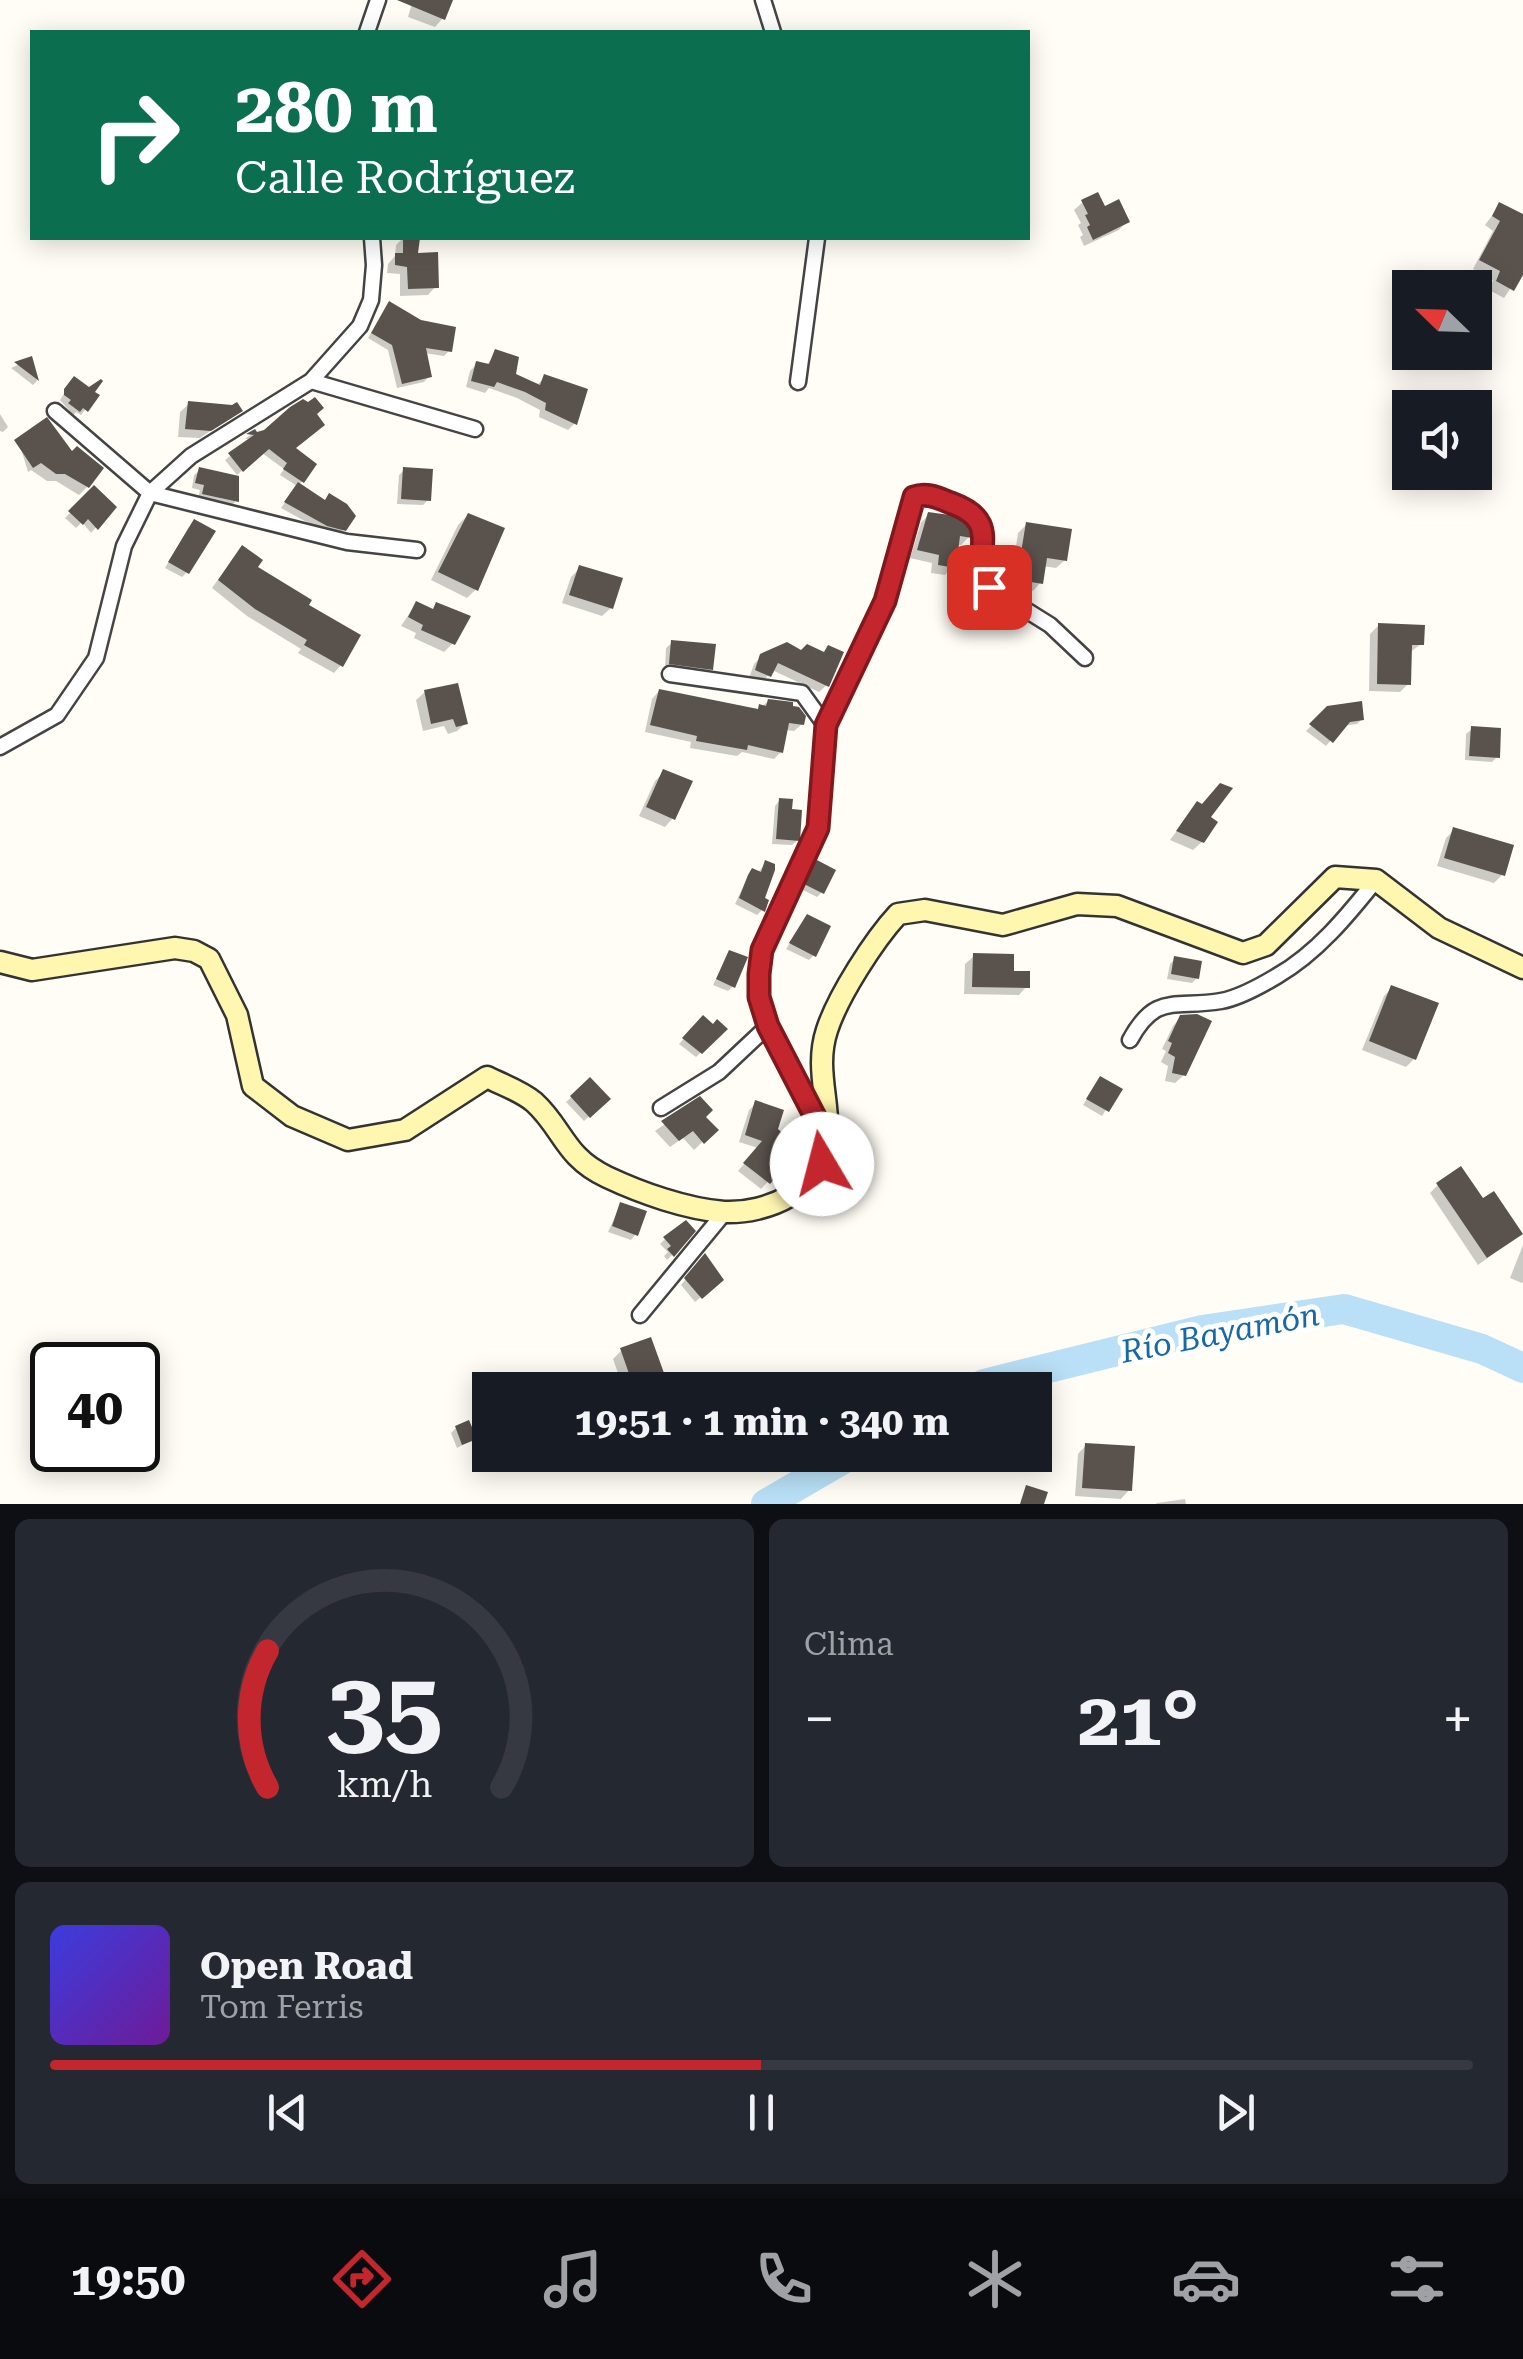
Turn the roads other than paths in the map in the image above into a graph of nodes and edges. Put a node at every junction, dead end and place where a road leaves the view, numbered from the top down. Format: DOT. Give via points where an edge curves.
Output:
graph roads {
  1 [pos="378,0"];
  2 [pos="762,0"];
  3 [pos="368,30"];
  4 [pos="773,30"];
  5 [pos="372,240"];
  6 [pos="817,240"];
  7 [pos="310,381"];
  8 [pos="798,382"];
  9 [pos="55,412"];
  10 [pos="476,429"];
  11 [pos="150,494"];
  12 [pos="418,550"];
  13 [pos="1085,658"];
  14 [pos="670,674"];
  15 [pos="826,725"];
  16 [pos="0,748"];
  17 [pos="1376,880"];
  18 [pos="0,962"];
  19 [pos="1523,968"];
  20 [pos="768,1026"];
  21 [pos="1130,1040"];
  22 [pos="661,1108"];
  23 [pos="827,1140"];
  24 [pos="725,1212"];
  25 [pos="640,1315"];
  1 -- 3 [label="street"];
  2 -- 4 [label="street"];
  5 -- 7 [label="street" via="372,300 360,326"];
  6 -- 8 [label="street"];
  7 -- 10 [label="street"];
  7 -- 11 [label="street" via="191,456"];
  9 -- 11 [label="street"];
  11 -- 12 [label="street" via="347,542"];
  11 -- 16 [label="street" via="124,546 96,658 56,716"];
  13 -- 15 [label="street" via="1050,625 989,587 981,576 984,529 975,517 924,493 914,497 885,601"];
  14 -- 15 [label="street" via="802,693"];
  15 -- 20 [label="street" via="818,828 762,950 759,997"];
  17 -- 19 [label="street" via="1439,928"];
  17 -- 21 [label="street" via="1341,924 1278,976 1224,1001 1163,1005 1142,1018"];
  17 -- 23 [label="street" via="1336,878 1266,945 1243,953 1117,906 1077,904 1003,925 915,909 898,914 867,953 827,1029 820,1072"];
  18 -- 24 [label="street" via="32,970 175,948 194,951 209,960 237,1015 253,1086 292,1116 348,1140 382,1135 406,1130 487,1078 536,1104 586,1166 672,1201"];
  20 -- 22 [label="street" via="719,1072"];
  20 -- 23 [label="street"];
  23 -- 24 [label="street" via="822,1164 804,1187 770,1206"];
  24 -- 25 [label="street"];
}
